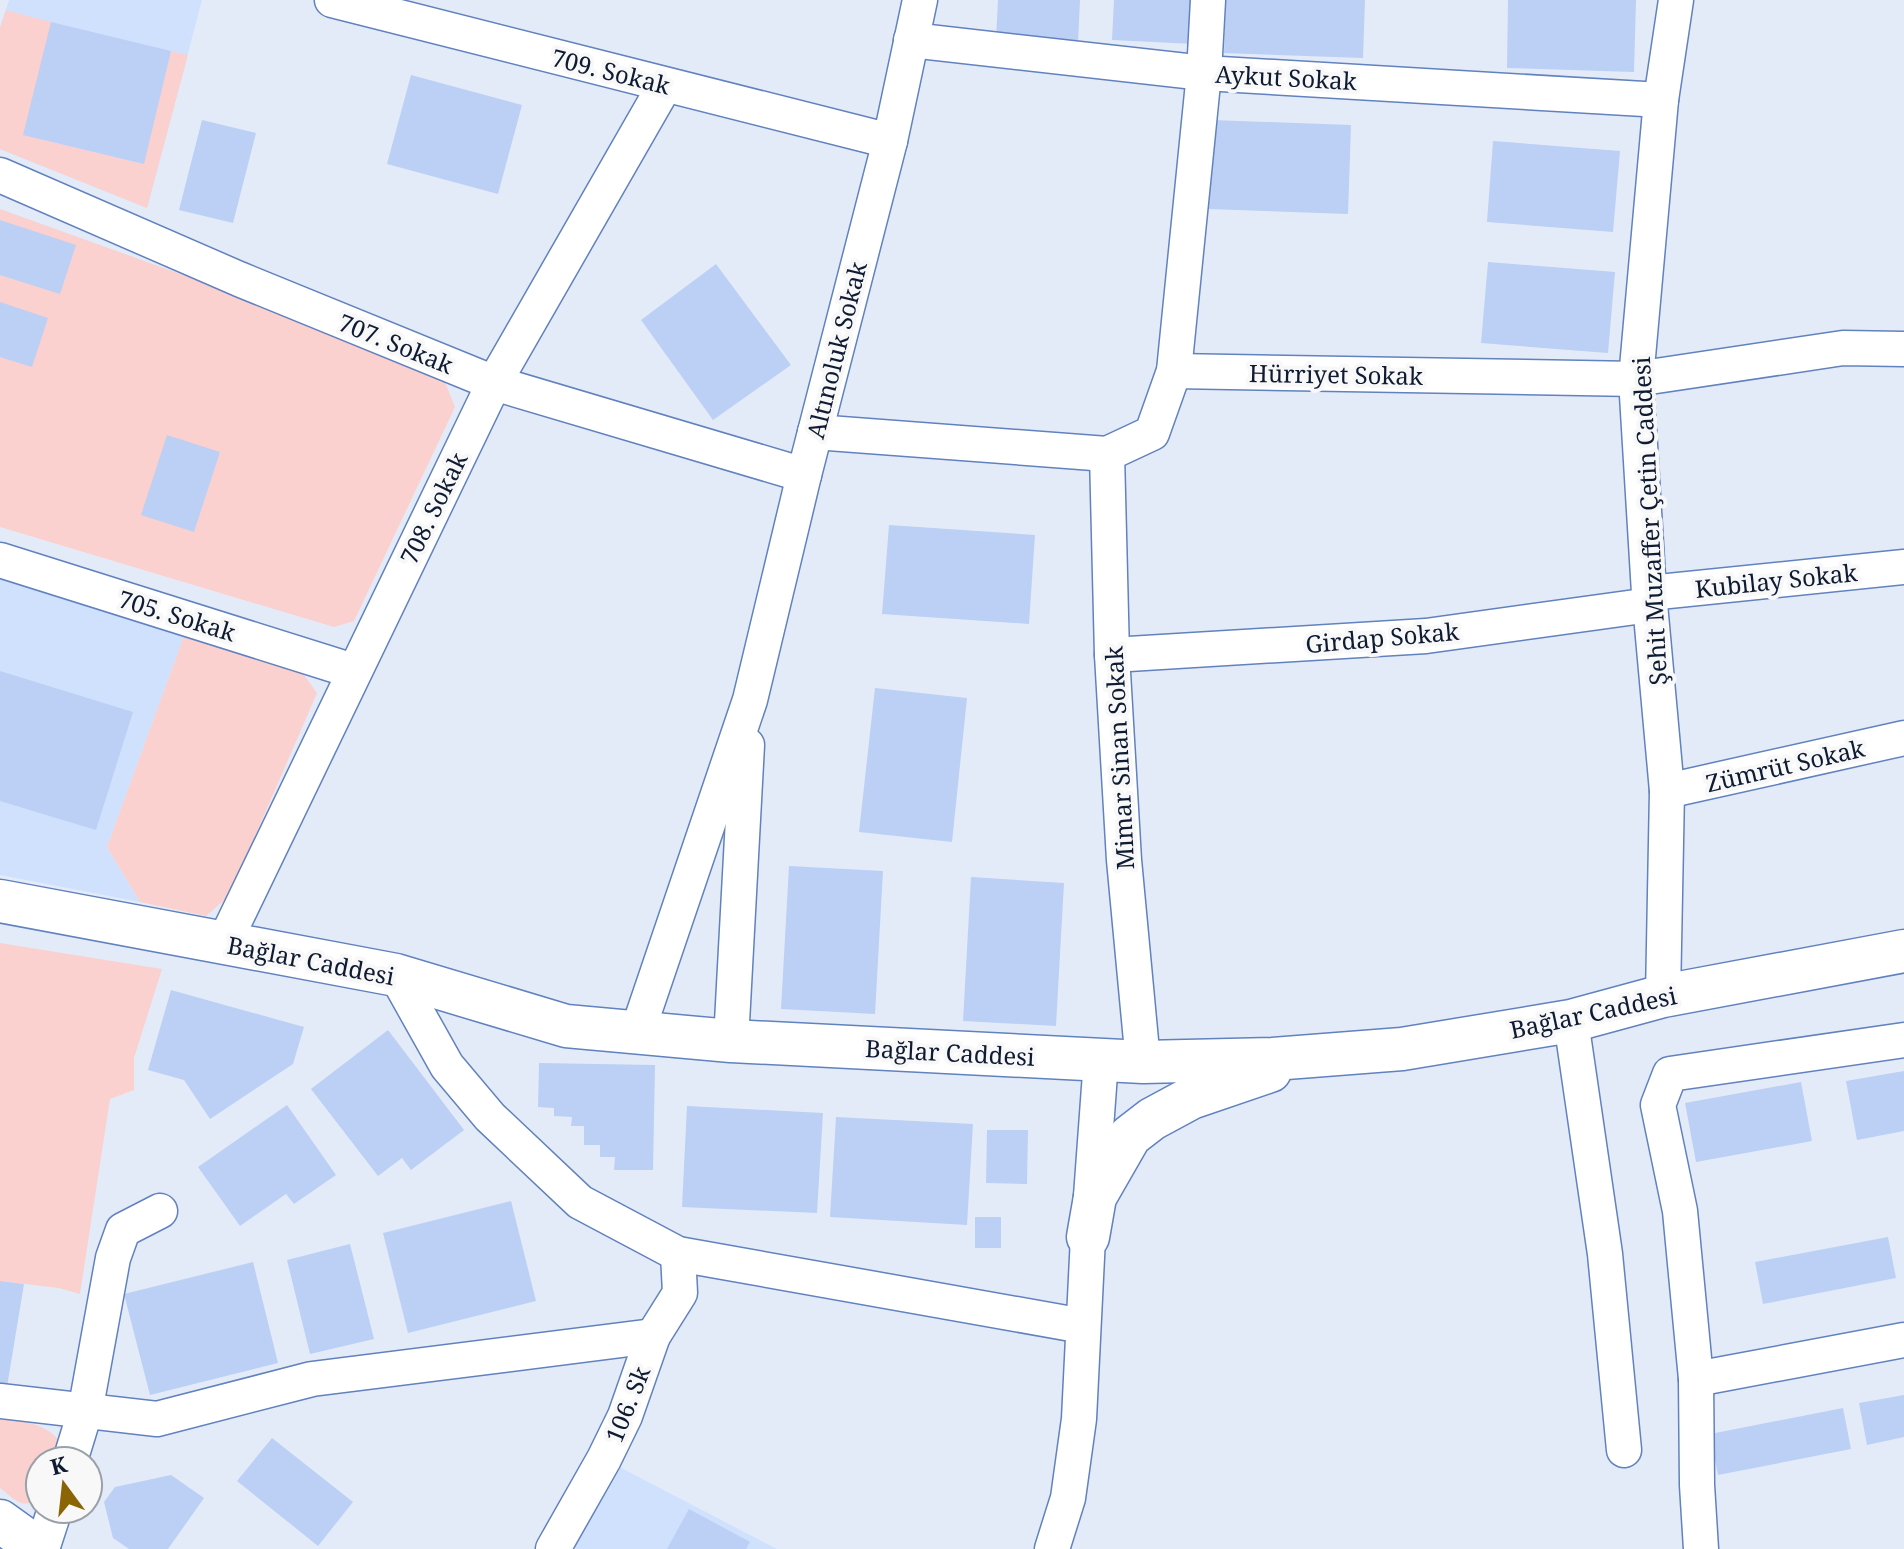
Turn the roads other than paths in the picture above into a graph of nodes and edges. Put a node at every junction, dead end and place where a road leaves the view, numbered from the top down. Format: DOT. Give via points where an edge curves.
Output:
graph roads {
  1 [pos="332,0"];
  2 [pos="920,0"];
  3 [pos="1208,0"];
  4 [pos="1676,0"];
  5 [pos="911,40"];
  6 [pos="1204,73"];
  7 [pos="665,85"];
  8 [pos="1661,100"];
  9 [pos="890,141"];
  10 [pos="0,175"];
  11 [pos="1904,349"];
  12 [pos="1174,371"];
  13 [pos="1636,379"];
  14 [pos="494,383"];
  15 [pos="815,432"];
  16 [pos="1107,454"];
  17 [pos="804,475"];
  18 [pos="0,560"];
  19 [pos="1904,567"];
  20 [pos="1649,599"];
  21 [pos="1112,655"];
  22 [pos="353,671"];
  23 [pos="750,700"];
  24 [pos="1904,738"];
  25 [pos="1667,791"];
  26 [pos="0,901"];
  27 [pos="224,943"];
  28 [pos="1904,951"];
  29 [pos="396,975"];
  30 [pos="1663,996"];
  31 [pos="1571,1021"];
  32 [pos="637,1033"];
  33 [pos="1904,1040"];
  34 [pos="731,1041"];
  35 [pos="1310,1056"];
  36 [pos="1101,1060"];
  37 [pos="1143,1062"];
  38 [pos="160,1211"];
  39 [pos="1088,1237"];
  40 [pos="678,1254"];
  41 [pos="1083,1326"];
  42 [pos="653,1336"];
  43 [pos="1904,1340"];
  44 [pos="1696,1379"];
  45 [pos="0,1401"];
  46 [pos="85,1412"];
  47 [pos="75,1445"];
  48 [pos="1624,1450"];
  49 [pos="0,1521"];
  50 [pos="49,1525"];
  51 [pos="40,1549"];
  52 [pos="553,1549"];
  53 [pos="1052,1549"];
  54 [pos="1701,1549"];
  1 -- 7 [label="street, 709. Sokak"];
  2 -- 5 [label="street, Altınoluk Sokak"];
  3 -- 6 [label="street"];
  4 -- 8 [label="street, Şehit Muzaffer Çetin Caddesi"];
  5 -- 6 [label="street, Aykut Sokak"];
  5 -- 9 [label="street, Altınoluk Sokak"];
  6 -- 8 [label="street, Aykut Sokak"];
  6 -- 12 [label="street"];
  7 -- 9 [label="street, 709. Sokak"];
  7 -- 14 [label="street, 708. Sokak"];
  8 -- 13 [label="street, Şehit Muzaffer Çetin Caddesi"];
  9 -- 15 [label="street, Altınoluk Sokak"];
  10 -- 14 [label="street, 707. Sokak"];
  11 -- 13 [label="street, Hürriyet Sokak" via="1843,348"];
  12 -- 13 [label="street, Hürriyet Sokak"];
  12 -- 16 [label="street" via="1152,433"];
  13 -- 20 [label="street, Şehit Muzaffer Çetin Caddesi"];
  14 -- 17 [label="street, 707. Sokak"];
  14 -- 22 [label="street, 708. Sokak"];
  15 -- 16 [label="street"];
  15 -- 17 [label="street, Altınoluk Sokak"];
  16 -- 21 [label="street, Mimar Sinan Sokak"];
  17 -- 23 [label="street, Altınoluk Sokak"];
  18 -- 22 [label="street, 705. Sokak"];
  19 -- 20 [label="street, Kubilay Sokak"];
  20 -- 21 [label="street, Girdap Sokak" via="1426,636"];
  20 -- 25 [label="street, Şehit Muzaffer Çetin Caddesi"];
  21 -- 37 [label="street, Mimar Sinan Sokak"];
  22 -- 27 [label="street, 708. Sokak"];
  23 -- 32 [label="street, Altınoluk Sokak"];
  23 -- 34 [label="street, Altınoluk Sokak"];
  24 -- 25 [label="street, Zümrüt Sokak"];
  25 -- 30 [label="street, Şehit Muzaffer Çetin Caddesi"];
  26 -- 27 [label="main road, Bağlar Caddesi"];
  27 -- 29 [label="main road, Bağlar Caddesi"];
  28 -- 30 [label="main road, Bağlar Caddesi"];
  29 -- 32 [label="main road, Bağlar Caddesi" via="566,1026"];
  29 -- 40 [label="street" via="447,1066 490,1117 580,1202"];
  30 -- 31 [label="main road, Bağlar Caddesi"];
  31 -- 35 [label="main road, Bağlar Caddesi" via="1402,1049"];
  31 -- 48 [label="street" via="1605,1254"];
  32 -- 34 [label="main road, Bağlar Caddesi"];
  33 -- 44 [label="street" via="1670,1074 1658,1105 1680,1211"];
  34 -- 36 [label="main road, Bağlar Caddesi"];
  35 -- 37 [label="main road, Bağlar Caddesi"];
  35 -- 39 [label="main road" via="1191,1098 1130,1136 1095,1197"];
  36 -- 37 [label="main road, Bağlar Caddesi"];
  36 -- 39 [label="street"];
  38 -- 46 [label="street" via="123,1230 113,1258"];
  39 -- 41 [label="street"];
  40 -- 41 [label="street"];
  40 -- 42 [label="street, 106. Sk" via="680,1293"];
  41 -- 53 [label="street" via="1079,1419 1068,1498"];
  42 -- 46 [label="street" via="312,1379 157,1419"];
  42 -- 52 [label="street, 106. Sk" via="625,1416"];
  43 -- 44 [label="street"];
  44 -- 54 [label="street"];
  45 -- 46 [label="street"];
  46 -- 47 [label="street"];
  49 -- 51 [label="main road"];
  50 -- 51 [label="street"];
}
